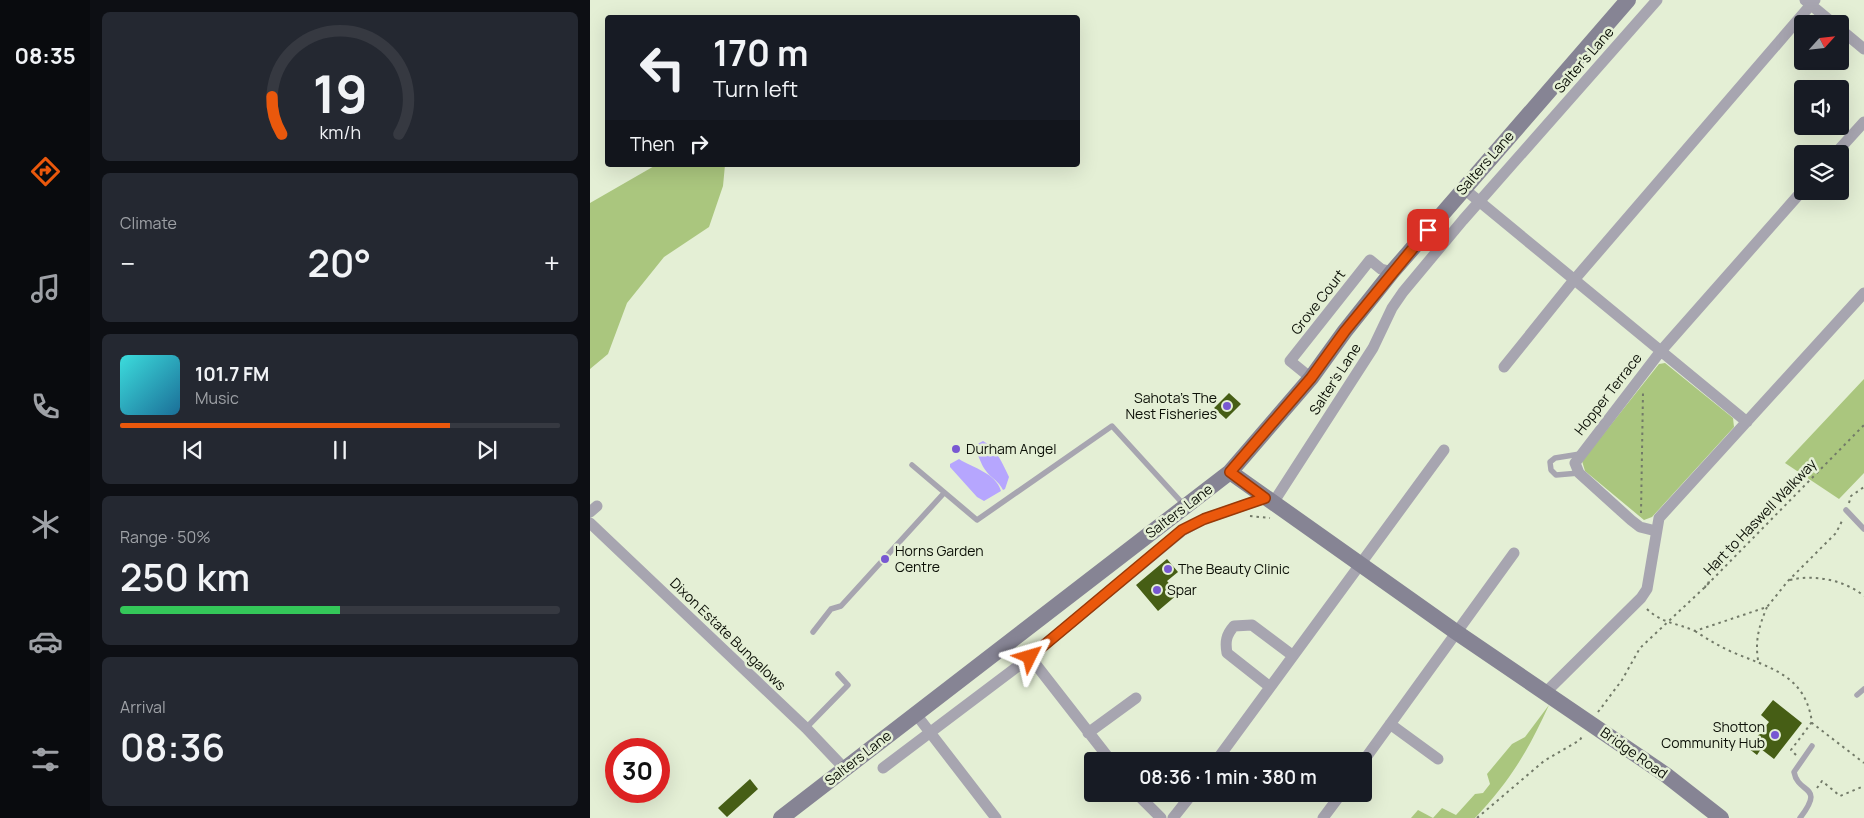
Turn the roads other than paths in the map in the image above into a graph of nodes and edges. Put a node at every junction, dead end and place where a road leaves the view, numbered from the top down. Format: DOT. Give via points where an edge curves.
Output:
graph roads {
  1 [pos="1628,0"];
  2 [pos="1657,0"];
  3 [pos="1810,2"];
  4 [pos="1824,15"];
  5 [pos="1849,36"];
  6 [pos="1864,48"];
  7 [pos="1864,122"];
  8 [pos="1843,145"];
  9 [pos="1463,188"];
  10 [pos="1794,200"];
  11 [pos="1479,202"];
  12 [pos="1392,272"];
  13 [pos="1574,280"];
  14 [pos="1864,293"];
  15 [pos="1660,352"];
  16 [pos="1504,367"];
  17 [pos="1311,378"];
  18 [pos="1747,422"];
  19 [pos="1444,450"];
  20 [pos="1580,454"];
  21 [pos="912,466"];
  22 [pos="1230,472"];
  23 [pos="1579,473"];
  24 [pos="944,493"];
  25 [pos="1269,500"];
  26 [pos="1185,506"];
  27 [pos="1846,510"];
  28 [pos="590,523"];
  29 [pos="1864,529"];
  30 [pos="1656,531"];
  31 [pos="1514,553"];
  32 [pos="1360,565"];
  33 [pos="813,632"];
  34 [pos="1456,632"];
  35 [pos="1292,655"];
  36 [pos="1030,657"];
  37 [pos="838,674"];
  38 [pos="1270,687"];
  39 [pos="1864,689"];
  40 [pos="1545,693"];
  41 [pos="1857,695"];
  42 [pos="1136,698"];
  43 [pos="915,713"];
  44 [pos="1390,724"];
  45 [pos="806,728"];
  46 [pos="928,731"];
  47 [pos="1088,733"];
  48 [pos="1812,746"];
  49 [pos="1104,752"];
  50 [pos="1223,752"];
  51 [pos="1370,752"];
  52 [pos="1438,760"];
  53 [pos="844,768"];
  54 [pos="883,768"];
  55 [pos="1145,802"];
  56 [pos="1186,802"];
  57 [pos="1335,802"];
  58 [pos="781,818"];
  59 [pos="996,818"];
  60 [pos="1161,818"];
  61 [pos="1173,818"];
  62 [pos="1324,818"];
  63 [pos="1721,818"];
  64 [pos="1800,818"];
  1 -- 9 [label="main road, Salters Lane"];
  2 -- 11 [label="street, Salter's Lane"];
  3 -- 4 [label="street"];
  3 -- 13 [label="street"];
  5 -- 6 [label="street"];
  7 -- 8 [label="street"];
  9 -- 11 [label="street"];
  9 -- 12 [label="main road, Salters Lane"];
  10 -- 15 [label="street, Hopper Terrace"];
  11 -- 13 [label="street"];
  11 -- 25 [label="street, Salter's Lane" via="1392,308 1373,348"];
  12 -- 17 [label="main road, Salters Lane"];
  12 -- 17 [label="street, Grove Court" via="1381,269 1370,260 1290,361"];
  13 -- 15 [label="street"];
  13 -- 16 [label="street"];
  14 -- 18 [label="street"];
  15 -- 18 [label="street"];
  15 -- 20 [label="street, Hopper Terrace"];
  17 -- 22 [label="main road, Salters Lane"];
  18 -- 30 [label="street" via="1659,518"];
  19 -- 32 [label="street"];
  20 -- 23 [label="street, Hopper Terrace" via="1575,463"];
  20 -- 23 [label="lane, Hopper Terrace" via="1554,458 1550,462 1556,475"];
  21 -- 24 [label="lane"];
  22 -- 25 [label="main road, Bridge Road"];
  22 -- 26 [label="main road, Salters Lane"];
  23 -- 30 [label="street" via="1640,527"];
  24 -- 26 [label="lane" via="977,520 1112,426"];
  24 -- 33 [label="lane" via="841,606 829,611"];
  25 -- 32 [label="main road, Bridge Road"];
  25 -- 36 [label="street" via="1243,505 1182,530"];
  26 -- 43 [label="main road, Salters Lane"];
  27 -- 29 [label="lane"];
  28 -- 45 [label="street, Dixon Estate Bungalows"];
  30 -- 40 [label="street" via="1647,589"];
  31 -- 34 [label="street"];
  32 -- 34 [label="main road, Bridge Road"];
  32 -- 35 [label="street"];
  34 -- 40 [label="main road, Bridge Road"];
  34 -- 44 [label="street"];
  35 -- 38 [label="street"];
  35 -- 38 [label="street" via="1252,625 1234,626 1229,632 1227,653"];
  36 -- 46 [label="street"];
  36 -- 47 [label="street"];
  37 -- 45 [label="lane" via="848,685"];
  38 -- 50 [label="street"];
  39 -- 41 [label="lane"];
  40 -- 63 [label="main road, Bridge Road" via="1666,775"];
  42 -- 47 [label="street"];
  43 -- 46 [label="street"];
  43 -- 53 [label="main road, Salters Lane"];
  44 -- 51 [label="street"];
  44 -- 52 [label="street"];
  45 -- 53 [label="street, Dixon Estate Bungalows"];
  46 -- 54 [label="street"];
  46 -- 59 [label="street"];
  47 -- 49 [label="street"];
  48 -- 64 [label="lane" via="1795,769 1794,775 1812,799"];
  53 -- 58 [label="main road, Salters Lane"];
  55 -- 60 [label="street"];
  56 -- 61 [label="street"];
  57 -- 62 [label="street"];
}
